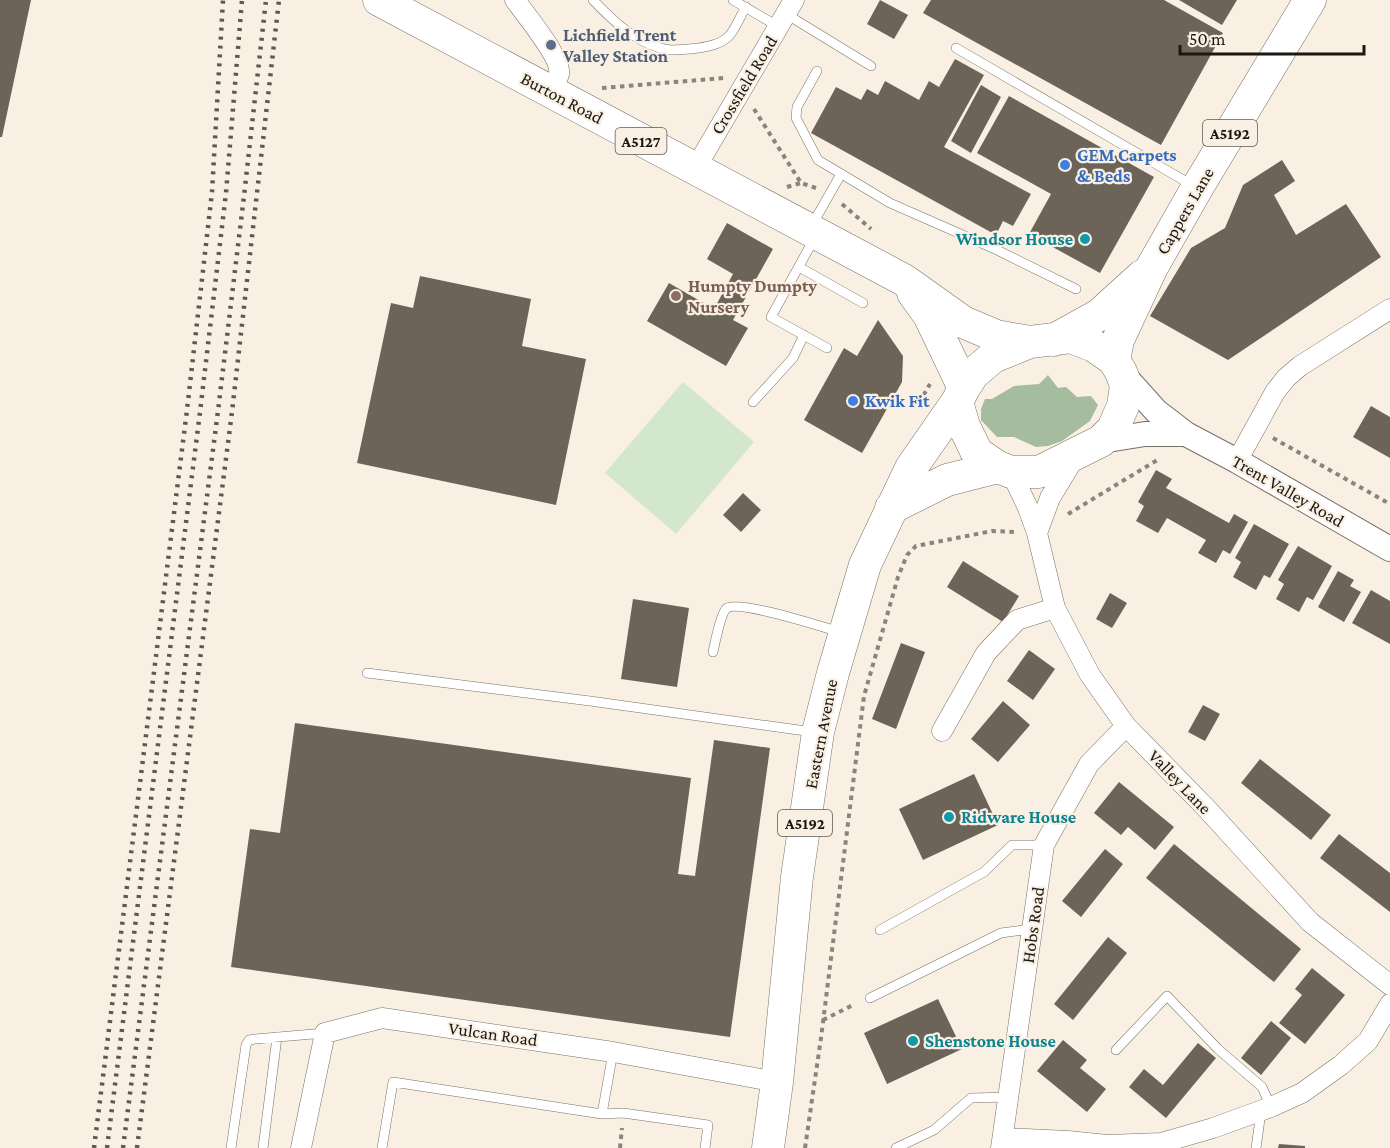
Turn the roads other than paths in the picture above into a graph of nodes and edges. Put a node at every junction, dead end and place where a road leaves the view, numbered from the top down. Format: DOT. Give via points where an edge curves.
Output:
graph roads {
  1 [pos="379,0"];
  2 [pos="515,0"];
  3 [pos="593,0"];
  4 [pos="733,0"];
  5 [pos="1310,0"];
  6 [pos="746,7"];
  7 [pos="786,14"];
  8 [pos="956,48"];
  9 [pos="871,66"];
  10 [pos="817,71"];
  11 [pos="550,91"];
  12 [pos="695,170"];
  13 [pos="842,174"];
  14 [pos="1197,188"];
  15 [pos="813,232"];
  16 [pos="799,267"];
  17 [pos="1152,267"];
  18 [pos="904,280"];
  19 [pos="1076,289"];
  20 [pos="863,303"];
  21 [pos="1390,309"];
  22 [pos="804,335"];
  23 [pos="1042,341"];
  24 [pos="827,348"];
  25 [pos="1118,366"];
  26 [pos="961,395"];
  27 [pos="753,402"];
  28 [pos="1186,434"];
  29 [pos="1089,448"];
  30 [pos="1237,461"];
  31 [pos="1004,469"];
  32 [pos="891,508"];
  33 [pos="1037,533"];
  34 [pos="1390,549"];
  35 [pos="1055,608"];
  36 [pos="845,633"];
  37 [pos="712,651"];
  38 [pos="367,673"];
  39 [pos="1126,726"];
  40 [pos="942,731"];
  41 [pos="818,732"];
  42 [pos="1044,845"];
  43 [pos="1032,929"];
  44 [pos="880,930"];
  45 [pos="1390,985"];
  46 [pos="870,998"];
  47 [pos="1390,1004"];
  48 [pos="325,1033"];
  49 [pos="277,1037"];
  50 [pos="1116,1050"];
  51 [pos="613,1052"];
  52 [pos="777,1082"];
  53 [pos="1009,1097"];
  54 [pos="1266,1108"];
  55 [pos="602,1114"];
  56 [pos="1002,1143"];
  57 [pos="1108,1147"];
  58 [pos="231,1148"];
  59 [pos="263,1148"];
  60 [pos="301,1148"];
  61 [pos="382,1148"];
  62 [pos="705,1148"];
  63 [pos="768,1148"];
  64 [pos="896,1148"];
  65 [pos="1256,1148"];
  1 -- 11 [label="highway, Burton Road / A5127"];
  2 -- 11 [label="street" via="558,62 559,74"];
  3 -- 6 [label="lane" via="627,32 669,50 719,44 729,36"];
  4 -- 6 [label="lane"];
  5 -- 14 [label="highway, Cappers Lane / A5192"];
  6 -- 7 [label="lane"];
  7 -- 9 [label="lane"];
  7 -- 12 [label="street, Crossfield Road"];
  8 -- 14 [label="lane"];
  10 -- 13 [label="lane" via="797,107 796,118 818,160"];
  11 -- 12 [label="highway, Burton Road / A5127"];
  12 -- 15 [label="highway, Burton Road / A5127"];
  13 -- 15 [label="lane"];
  13 -- 19 [label="lane" via="890,204"];
  14 -- 17 [label="highway, Cappers Lane / A5192"];
  15 -- 16 [label="lane"];
  15 -- 18 [label="highway, Burton Road / A5127"];
  16 -- 20 [label="lane"];
  16 -- 22 [label="lane" via="771,317"];
  17 -- 23 [label="highway, Cappers Lane / A5192" via="1099,315"];
  17 -- 25 [label="highway, Cappers Lane / A5192" via="1118,340"];
  18 -- 23 [label="highway, A5127" via="963,322 996,336"];
  18 -- 26 [label="highway, A5127" via="929,315"];
  21 -- 30 [label="street" via="1286,378"];
  22 -- 24 [label="lane"];
  22 -- 27 [label="lane" via="793,358"];
  23 -- 25 [label="highway" via="1071,337 1094,346"];
  23 -- 26 [label="highway" via="993,357 973,374"];
  25 -- 28 [label="street, Trent Valley Road" via="1156,411"];
  25 -- 29 [label="highway" via="1126,385 1123,406 1113,429"];
  26 -- 31 [label="highway" via="964,426 977,453"];
  26 -- 32 [label="highway, Eastern Avenue / A5192" via="911,468"];
  28 -- 29 [label="street, Trent Valley Road" via="1145,434"];
  28 -- 30 [label="street, Trent Valley Road"];
  29 -- 31 [label="highway" via="1039,472"];
  29 -- 33 [label="street" via="1050,498"];
  30 -- 34 [label="street, Trent Valley Road"];
  31 -- 32 [label="highway" via="947,480"];
  31 -- 33 [label="street, Valley Lane" via="1028,508"];
  32 -- 36 [label="highway, Eastern Avenue / A5192" via="866,565"];
  33 -- 35 [label="street, Valley Lane"];
  35 -- 39 [label="street, Valley Lane" via="1090,675"];
  35 -- 40 [label="street" via="1017,620 986,653"];
  36 -- 37 [label="lane" via="760,610 730,607 724,612"];
  36 -- 41 [label="highway, Eastern Avenue / A5192"];
  38 -- 41 [label="lane"];
  39 -- 42 [label="street, Hobs Road" via="1089,764"];
  39 -- 45 [label="street, Valley Lane" via="1310,922"];
  41 -- 52 [label="highway, Eastern Avenue / A5192" via="797,877"];
  42 -- 43 [label="street, Hobs Road"];
  42 -- 44 [label="lane" via="1012,845 984,872"];
  43 -- 46 [label="lane" via="1001,933"];
  43 -- 53 [label="street, Hobs Road"];
  47 -- 54 [label="street" via="1368,1041 1341,1065 1302,1093"];
  48 -- 49 [label="lane"];
  48 -- 51 [label="street, Vulcan Road" via="381,1018"];
  48 -- 60 [label="street"];
  49 -- 58 [label="lane" via="255,1038 246,1045"];
  49 -- 59 [label="lane"];
  50 -- 54 [label="lane" via="1167,996 1262,1087"];
  51 -- 52 [label="street, Vulcan Road"];
  51 -- 55 [label="lane"];
  52 -- 63 [label="highway, Eastern Avenue / A5192"];
  53 -- 56 [label="street, Hobs Road"];
  53 -- 64 [label="lane" via="971,1098 934,1130"];
  54 -- 57 [label="street" via="1161,1143"];
  54 -- 65 [label="lane"];
  55 -- 61 [label="lane" via="393,1082"];
  55 -- 62 [label="lane" via="623,1113 708,1125"];
  56 -- 57 [label="street" via="1068,1141"];
}
